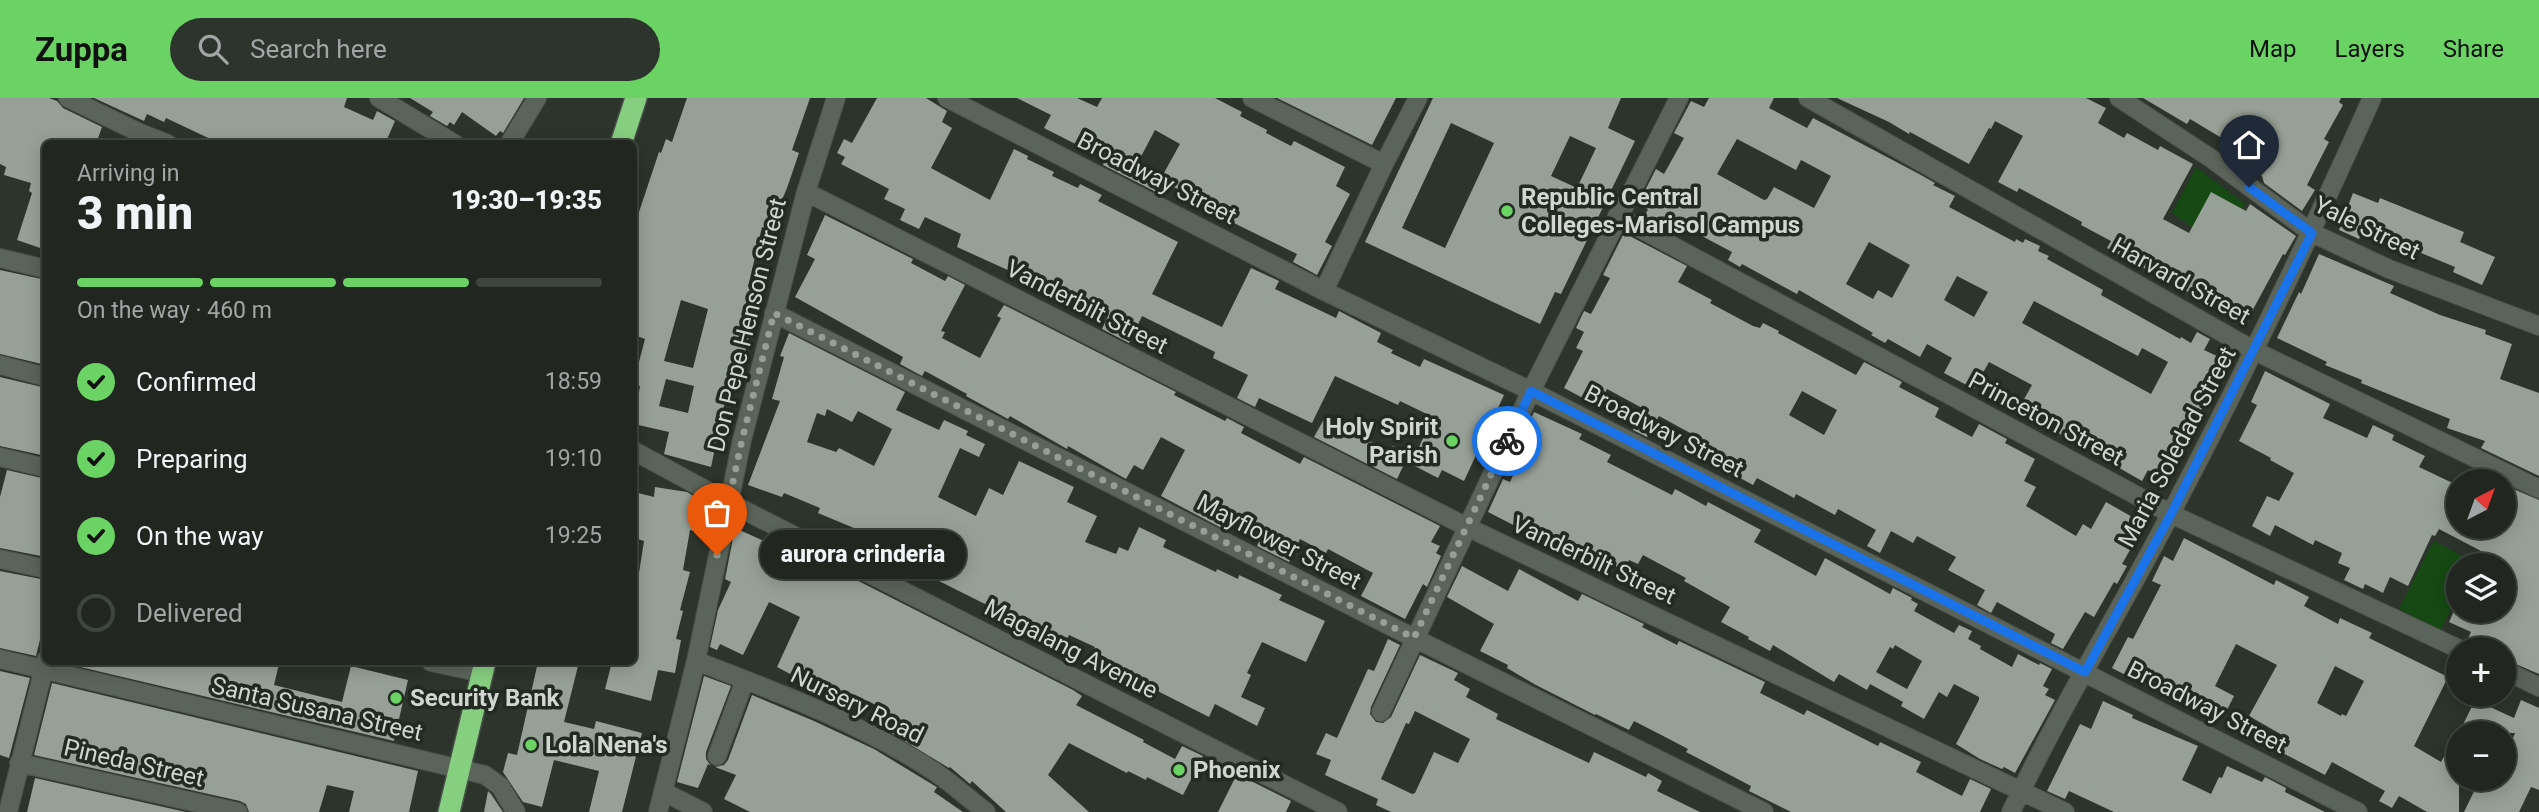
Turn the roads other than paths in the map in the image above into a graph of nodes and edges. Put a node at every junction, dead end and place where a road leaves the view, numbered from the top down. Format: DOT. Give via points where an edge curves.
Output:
graph roads {
  1 [pos="68,98"];
  2 [pos="379,98"];
  3 [pos="537,98"];
  4 [pos="636,98"];
  5 [pos="836,98"];
  6 [pos="947,98"];
  7 [pos="1252,98"];
  8 [pos="1418,98"];
  9 [pos="1679,98"];
  10 [pos="1808,98"];
  11 [pos="2119,98"];
  12 [pos="2372,98"];
  13 [pos="158,140"];
  14 [pos="449,140"];
  15 [pos="511,140"];
  16 [pos="622,140"];
  17 [pos="1384,164"];
  18 [pos="806,192"];
  19 [pos="1617,216"];
  20 [pos="2312,233"];
  21 [pos="0,258"];
  22 [pos="42,268"];
  23 [pos="1324,291"];
  24 [pos="774,313"];
  25 [pos="2539,327"];
  26 [pos="2255,351"];
  27 [pos="0,365"];
  28 [pos="42,376"];
  29 [pos="1531,391"];
  30 [pos="637,453"];
  31 [pos="0,457"];
  32 [pos="42,467"];
  33 [pos="2539,489"];
  34 [pos="728,502"];
  35 [pos="2171,514"];
  36 [pos="1467,527"];
  37 [pos="0,559"];
  38 [pos="42,568"];
  39 [pos="1414,638"];
  40 [pos="2446,643"];
  41 [pos="0,659"];
  42 [pos="696,661"];
  43 [pos="42,665"];
  44 [pos="44,665"];
  45 [pos="463,665"];
  46 [pos="484,667"];
  47 [pos="2085,672"];
  48 [pos="2516,676"];
  49 [pos="745,680"];
  50 [pos="2539,687"];
  51 [pos="1381,712"];
  52 [pos="717,756"];
  53 [pos="19,763"];
  54 [pos="459,768"];
  55 [pos="2021,790"];
  56 [pos="664,792"];
  57 [pos="8,812"];
  58 [pos="238,812"];
  59 [pos="449,812"];
  60 [pos="516,812"];
  61 [pos="659,812"];
  62 [pos="703,812"];
  63 [pos="986,812"];
  64 [pos="1338,812"];
  65 [pos="1764,812"];
  66 [pos="2011,812"];
  67 [pos="2065,812"];
  68 [pos="2358,812"];
  1 -- 13 [label="street"];
  2 -- 14 [label="street"];
  3 -- 15 [label="street"];
  4 -- 16 [label="highway"];
  5 -- 18 [label="street, Don Pepe Henson Street"];
  6 -- 23 [label="street, Broadway Street"];
  7 -- 17 [label="street"];
  8 -- 17 [label="street"];
  9 -- 19 [label="street"];
  10 -- 26 [label="street, Harvard Street"];
  11 -- 20 [label="street, Yale Street"];
  12 -- 20 [label="street, Maria Soledad Street"];
  17 -- 23 [label="street"];
  18 -- 24 [label="street, Don Pepe Henson Street"];
  18 -- 36 [label="street, Vanderbilt Street"];
  19 -- 29 [label="street"];
  19 -- 35 [label="street, Princeton Street"];
  20 -- 25 [label="street, Yale Street" via="2389,269"];
  20 -- 26 [label="street, Maria Soledad Street"];
  21 -- 22 [label="street"];
  23 -- 29 [label="street, Broadway Street"];
  24 -- 34 [label="street, Don Pepe Henson Street"];
  24 -- 39 [label="street, Mayflower Street"];
  26 -- 33 [label="street, Harvard Street"];
  26 -- 35 [label="street, Maria Soledad Street"];
  27 -- 28 [label="street"];
  29 -- 36 [label="street"];
  29 -- 47 [label="street, Broadway Street"];
  30 -- 34 [label="street, Magalang Avenue"];
  31 -- 32 [label="street"];
  34 -- 42 [label="street, Don Pepe Henson Street"];
  34 -- 64 [label="street, Magalang Avenue"];
  35 -- 40 [label="street, Princeton Street"];
  35 -- 47 [label="street, Maria Soledad Street"];
  36 -- 39 [label="street"];
  36 -- 55 [label="street, Vanderbilt Street"];
  37 -- 38 [label="street"];
  39 -- 51 [label="street"];
  39 -- 65 [label="street, Mayflower Street"];
  41 -- 43 [label="street, Santa Susana Street"];
  42 -- 49 [label="street, Nursery Road"];
  42 -- 56 [label="street, Don Pepe Henson Street"];
  44 -- 53 [label="street"];
  44 -- 54 [label="street, Santa Susana Street"];
  45 -- 46 [label="street"];
  46 -- 54 [label="highway"];
  47 -- 55 [label="street, Maria Soledad Street"];
  47 -- 68 [label="street, Broadway Street"];
  48 -- 50 [label="street"];
  49 -- 52 [label="street"];
  49 -- 63 [label="street, Nursery Road" via="873,736 935,772"];
  53 -- 57 [label="street"];
  53 -- 58 [label="street, Pineda Street"];
  54 -- 59 [label="highway"];
  54 -- 60 [label="street, Santa Susana Street" via="494,780"];
  55 -- 66 [label="street, Maria Soledad Street"];
  55 -- 67 [label="street, Vanderbilt Street"];
  56 -- 61 [label="street, Don Pepe Henson Street"];
  56 -- 62 [label="street"];
}
